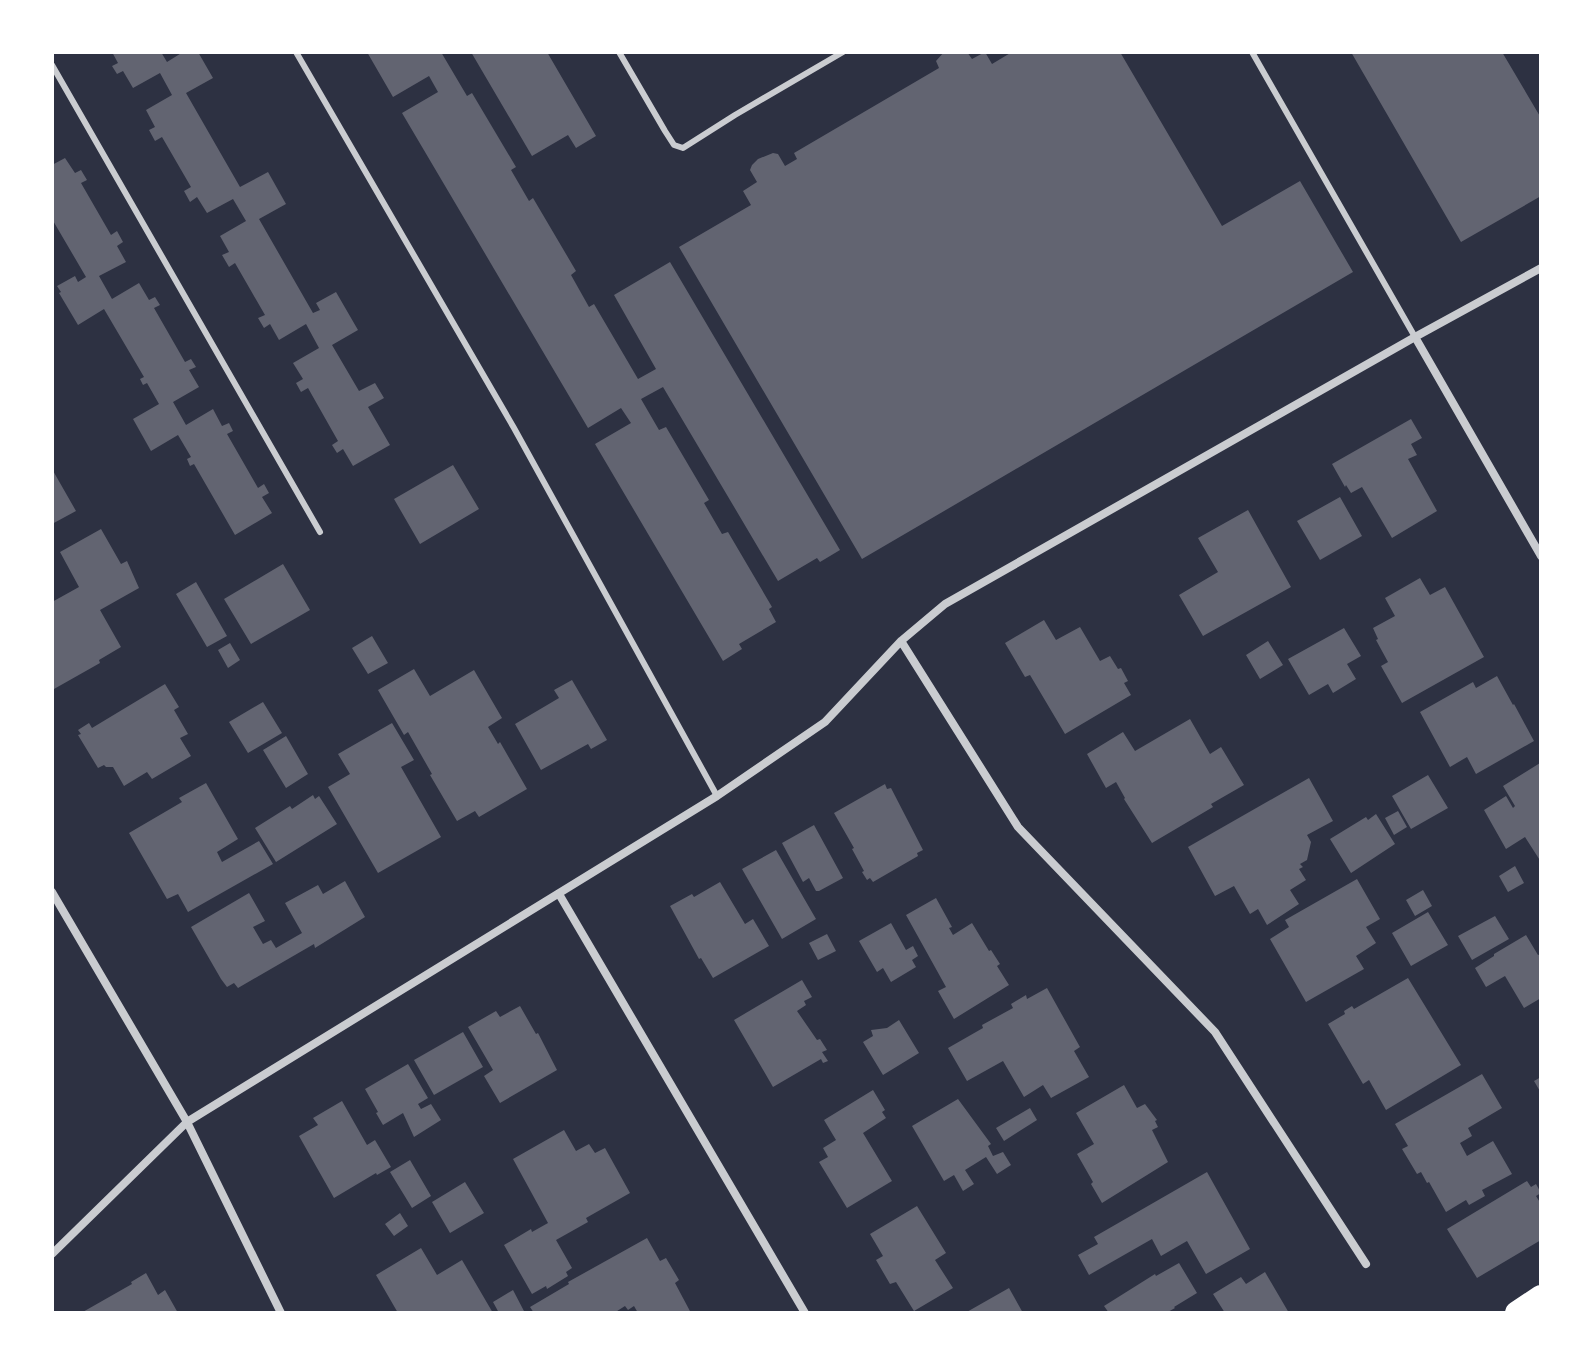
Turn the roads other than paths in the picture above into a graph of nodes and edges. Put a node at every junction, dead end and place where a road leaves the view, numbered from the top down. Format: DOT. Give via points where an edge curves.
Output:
graph roads {
  1 [pos="296,52"];
  2 [pos="619,52"];
  3 [pos="843,52"];
  4 [pos="1252,52"];
  5 [pos="52,65"];
  6 [pos="1541,268"];
  7 [pos="1415,337"];
  8 [pos="320,532"];
  9 [pos="1541,556"];
  10 [pos="901,641"];
  11 [pos="717,796"];
  12 [pos="52,892"];
  13 [pos="559,894"];
  14 [pos="187,1122"];
  15 [pos="52,1254"];
  16 [pos="1366,1264"];
  17 [pos="1541,1297"];
  18 [pos="281,1313"];
  19 [pos="805,1313"];
  20 [pos="1517,1313"];
  1 -- 11 [label="lane" via="514,428"];
  2 -- 3 [label="lane" via="674,145 683,148"];
  4 -- 7 [label="lane"];
  5 -- 8 [label="lane"];
  6 -- 7 [label="street"];
  7 -- 9 [label="street"];
  7 -- 10 [label="street" via="945,604"];
  10 -- 11 [label="street" via="825,722"];
  10 -- 16 [label="street" via="1018,827 1215,1032"];
  11 -- 13 [label="street"];
  12 -- 14 [label="street"];
  13 -- 14 [label="street"];
  13 -- 19 [label="street"];
  14 -- 15 [label="street"];
  14 -- 18 [label="street"];
  17 -- 20 [label="highway"];
}
